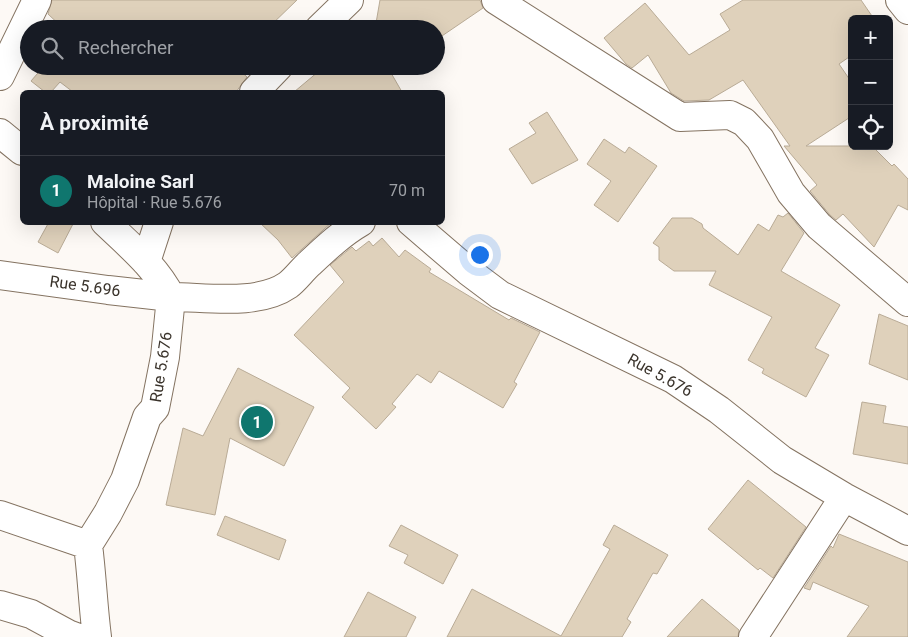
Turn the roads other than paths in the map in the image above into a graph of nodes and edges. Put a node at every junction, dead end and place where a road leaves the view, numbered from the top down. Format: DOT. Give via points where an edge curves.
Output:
graph roads {
  1 [pos="37,0"];
  2 [pos="349,0"];
  3 [pos="496,0"];
  4 [pos="900,0"];
  5 [pos="908,10"];
  6 [pos="27,20"];
  7 [pos="328,20"];
  8 [pos="20,35"];
  9 [pos="270,75"];
  10 [pos="0,76"];
  11 [pos="256,90"];
  12 [pos="0,133"];
  13 [pos="20,149"];
  14 [pos="108,225"];
  15 [pos="158,225"];
  16 [pos="356,225"];
  17 [pos="415,225"];
  18 [pos="146,262"];
  19 [pos="0,275"];
  20 [pos="171,297"];
  21 [pos="908,302"];
  22 [pos="844,497"];
  23 [pos="0,514"];
  24 [pos="908,532"];
  25 [pos="88,545"];
  26 [pos="0,604"];
  27 [pos="76,637"];
  28 [pos="98,637"];
  29 [pos="753,637"];
  1 -- 6 [label="street"];
  2 -- 7 [label="street"];
  3 -- 21 [label="street" via="680,117 730,115 744,122 760,140 791,193 819,226"];
  4 -- 5 [label="street"];
  8 -- 10 [label="street"];
  9 -- 11 [label="street"];
  12 -- 13 [label="street"];
  14 -- 18 [label="street"];
  15 -- 18 [label="street"];
  16 -- 20 [label="street" via="276,292 235,298"];
  17 -- 22 [label="street, Rue 5.676" via="500,295 673,379 719,410 782,460"];
  18 -- 20 [label="street"];
  19 -- 20 [label="street, Rue 5.696"];
  20 -- 25 [label="street, Rue 5.676" via="156,408 147,417 125,480"];
  22 -- 24 [label="street, Rue 5.676"];
  22 -- 29 [label="street"];
  23 -- 25 [label="street"];
  25 -- 28 [label="street"];
  26 -- 27 [label="street" via="31,614"];
}
